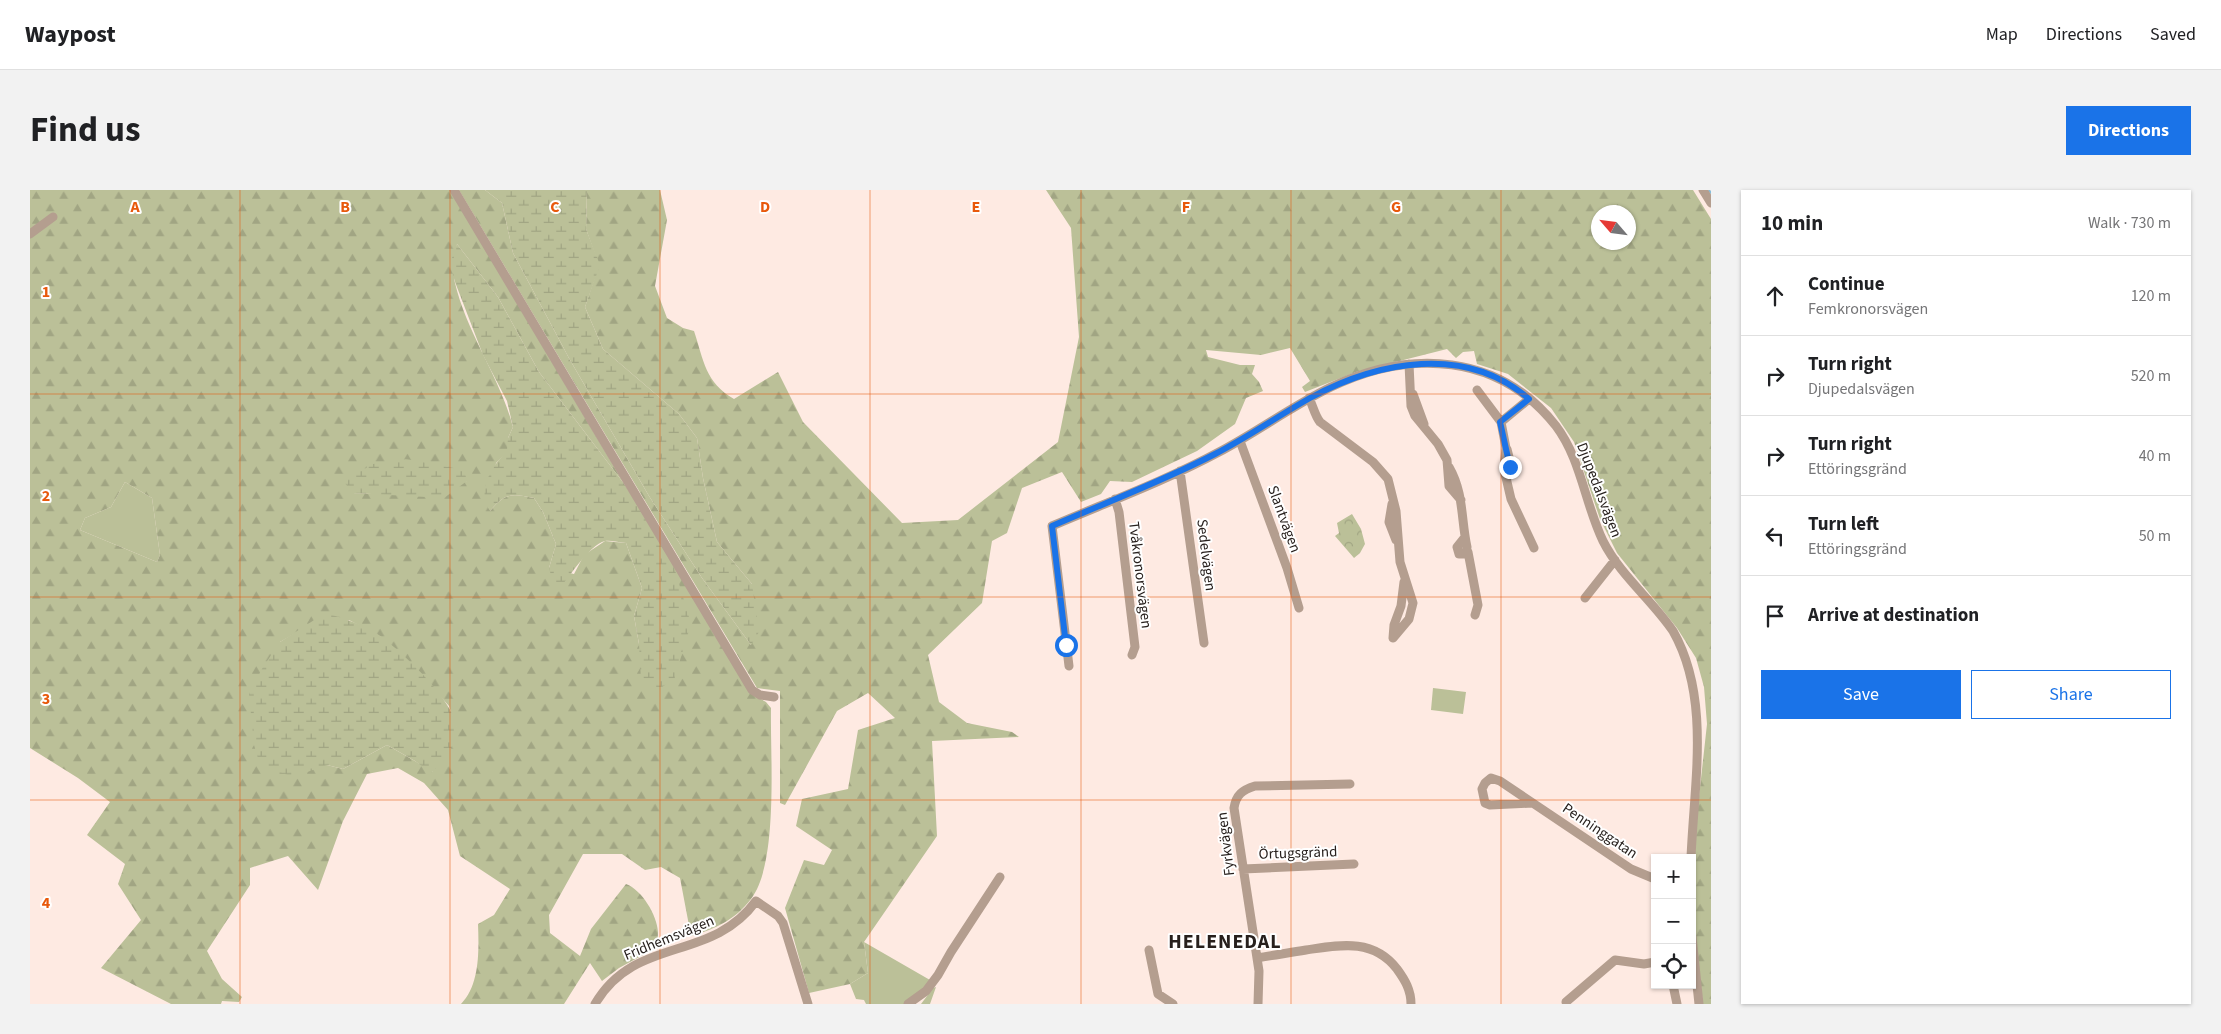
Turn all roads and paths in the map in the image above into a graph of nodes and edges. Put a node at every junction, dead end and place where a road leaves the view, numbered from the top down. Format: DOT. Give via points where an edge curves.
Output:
graph roads {
  1 [pos="454,190"];
  2 [pos="1703,190"];
  3 [pos="1711,203"];
  4 [pos="53,217"];
  5 [pos="30,234"];
  6 [pos="1408,364"];
  7 [pos="1477,390"];
  8 [pos="1309,398"];
  9 [pos="1529,399"];
  10 [pos="1500,422"];
  11 [pos="1240,441"];
  12 [pos="1180,471"];
  13 [pos="1114,499"];
  14 [pos="1534,548"];
  15 [pos="1615,560"];
  16 [pos="1404,580"];
  17 [pos="1585,598"];
  18 [pos="1401,606"];
  19 [pos="1413,607"];
  20 [pos="1299,608"];
  21 [pos="1475,615"];
  22 [pos="1204,643"];
  23 [pos="1132,655"];
  24 [pos="1069,666"];
  25 [pos="774,697"];
  26 [pos="1350,784"];
  27 [pos="1532,803"];
  28 [pos="1691,854"];
  29 [pos="1354,864"];
  30 [pos="1243,869"];
  31 [pos="1000,877"];
  32 [pos="1651,877"];
  33 [pos="1693,944"];
  34 [pos="1149,950"];
  35 [pos="1256,958"];
  36 [pos="1651,963"];
  37 [pos="1674,989"];
  38 [pos="1566,1002"];
  39 [pos="595,1004"];
  40 [pos="808,1004"];
  41 [pos="908,1004"];
  42 [pos="1173,1004"];
  43 [pos="1258,1004"];
  44 [pos="1411,1004"];
  45 [pos="1677,1004"];
  46 [pos="1699,1004"];
  1 -- 25 [label="street" via="752,690 760,696"];
  2 -- 3 [label="street"];
  4 -- 5 [label="street"];
  6 -- 8 [label="street, Djupedalsvägen" via="1356,377"];
  6 -- 9 [label="street, Djupedalsvägen" via="1445,363 1470,368 1500,379"];
  6 -- 21 [label="street" via="1411,389 1425,425 1455,479 1461,500 1465,537 1457,552 1463,555 1468,552 1478,605"];
  7 -- 10 [label="street"];
  8 -- 11 [label="street, Djupedalsvägen"];
  8 -- 16 [label="street" via="1316,412 1332,429 1384,472 1396,511"];
  9 -- 10 [label="street"];
  9 -- 15 [label="street, Djupedalsvägen" via="1563,436 1576,464 1593,518"];
  10 -- 14 [label="street" via="1510,461 1507,478 1512,498"];
  11 -- 12 [label="street, Djupedalsvägen"];
  11 -- 20 [label="street, Slantvägen"];
  12 -- 13 [label="street, Djupedalsvägen"];
  12 -- 22 [label="street, Sedelvägen"];
  13 -- 23 [label="street, Tvåkronorsvägen" via="1119,512 1135,647"];
  13 -- 24 [label="street, Djupedalsvägen" via="1052,526"];
  15 -- 17 [label="street"];
  15 -- 28 [label="street, Djupedalsvägen" via="1673,630 1689,656 1697,681 1702,720"];
  16 -- 18 [label="street"];
  16 -- 19 [label="street"];
  18 -- 19 [label="street"];
  18 -- 19 [label="street" via="1393,638 1409,620"];
  26 -- 30 [label="street, Fyrkvägen" via="1255,786 1241,791 1234,808"];
  27 -- 27 [label="street, Penninggatan" via="1491,778 1482,789 1485,803 1490,805"];
  27 -- 32 [label="street, Penninggatan" via="1631,869"];
  29 -- 30 [label="street, Örtugsgränd"];
  30 -- 35 [label="street, Fyrkvägen"];
  31 -- 41 [label="street" via="938,975"];
  33 -- 46 [label="street"];
  34 -- 42 [label="street" via="1158,994"];
  35 -- 43 [label="street, Fyrkvägen"];
  35 -- 44 [label="street" via="1344,944 1365,947 1382,954 1397,969 1406,983"];
  36 -- 38 [label="street" via="1615,960"];
  37 -- 45 [label="street"];
  39 -- 40 [label="street, Fridhemsvägen" via="623,972 639,962 715,936 738,921 756,901 783,923"];
}
